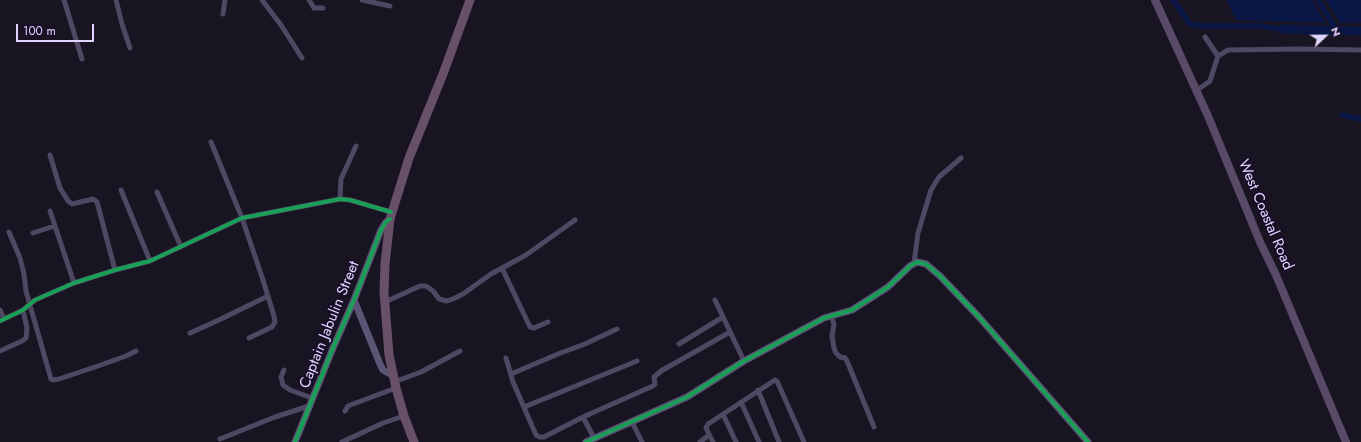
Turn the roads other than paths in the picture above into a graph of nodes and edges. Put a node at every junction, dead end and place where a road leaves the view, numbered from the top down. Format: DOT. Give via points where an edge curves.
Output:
graph roads {
  1 [pos="64,0"];
  2 [pos="116,0"];
  3 [pos="224,0"];
  4 [pos="262,0"];
  5 [pos="309,0"];
  6 [pos="362,0"];
  7 [pos="470,0"];
  8 [pos="1155,0"];
  9 [pos="390,6"];
  10 [pos="323,8"];
  11 [pos="224,14"];
  12 [pos="1205,37"];
  13 [pos="130,48"];
  14 [pos="1361,50"];
  15 [pos="1218,56"];
  16 [pos="302,58"];
  17 [pos="82,59"];
  18 [pos="1196,91"];
  19 [pos="211,142"];
  20 [pos="356,146"];
  21 [pos="50,155"];
  22 [pos="961,158"];
  23 [pos="121,190"];
  24 [pos="157,192"];
  25 [pos="340,199"];
  26 [pos="50,210"];
  27 [pos="391,216"];
  28 [pos="242,218"];
  29 [pos="575,220"];
  30 [pos="54,226"];
  31 [pos="9,232"];
  32 [pos="33,233"];
  33 [pos="181,247"];
  34 [pos="150,261"];
  35 [pos="914,263"];
  36 [pos="502,268"];
  37 [pos="115,270"];
  38 [pos="74,283"];
  39 [pos="268,296"];
  40 [pos="354,300"];
  41 [pos="715,300"];
  42 [pos="385,302"];
  43 [pos="31,303"];
  44 [pos="0,310"];
  45 [pos="23,310"];
  46 [pos="831,315"];
  47 [pos="723,317"];
  48 [pos="2,320"];
  49 [pos="548,322"];
  50 [pos="617,329"];
  51 [pos="190,332"];
  52 [pos="730,332"];
  53 [pos="249,338"];
  54 [pos="679,344"];
  55 [pos="0,351"];
  56 [pos="136,351"];
  57 [pos="460,352"];
  58 [pos="506,358"];
  59 [pos="637,361"];
  60 [pos="744,361"];
  61 [pos="284,370"];
  62 [pos="511,374"];
  63 [pos="394,382"];
  64 [pos="758,390"];
  65 [pos="312,398"];
  66 [pos="741,402"];
  67 [pos="309,406"];
  68 [pos="524,407"];
  69 [pos="345,411"];
  70 [pos="724,414"];
  71 [pos="404,416"];
  72 [pos="584,417"];
  73 [pos="632,422"];
  74 [pos="874,427"];
  75 [pos="709,435"];
  76 [pos="220,439"];
  77 [pos="589,441"];
  78 [pos="295,442"];
  79 [pos="342,442"];
  80 [pos="414,442"];
  81 [pos="642,442"];
  82 [pos="700,442"];
  83 [pos="712,442"];
  84 [pos="736,442"];
  85 [pos="759,442"];
  86 [pos="779,442"];
  87 [pos="804,442"];
  88 [pos="1088,442"];
  89 [pos="1346,442"];
  1 -- 17 [label="street"];
  2 -- 13 [label="street"];
  3 -- 11 [label="street"];
  4 -- 16 [label="street"];
  5 -- 10 [label="street" via="314,8"];
  6 -- 9 [label="street"];
  7 -- 27 [label="highway" via="409,158"];
  8 -- 18 [label="main road, West Coastal Road"];
  12 -- 15 [label="street"];
  14 -- 15 [label="street" via="1233,50"];
  15 -- 18 [label="street" via="1210,81"];
  18 -- 89 [label="main road, West Coastal Road"];
  19 -- 28 [label="street"];
  20 -- 25 [label="street" via="342,179"];
  21 -- 37 [label="street" via="60,188 68,201 72,204 93,199 97,202"];
  22 -- 35 [label="street" via="940,177 931,190 918,233"];
  23 -- 34 [label="street"];
  24 -- 33 [label="street"];
  25 -- 27 [label="street" via="350,200"];
  25 -- 28 [label="street"];
  26 -- 30 [label="street"];
  27 -- 40 [label="street, Captain Jabulin Street" via="381,230"];
  27 -- 42 [label="highway" via="385,264"];
  28 -- 33 [label="street"];
  28 -- 39 [label="street"];
  29 -- 36 [label="street"];
  30 -- 32 [label="street"];
  30 -- 38 [label="street"];
  31 -- 43 [label="street" via="20,258"];
  33 -- 34 [label="street"];
  34 -- 37 [label="street"];
  35 -- 46 [label="street" via="888,287 857,308"];
  35 -- 88 [label="street" via="922,262 940,276"];
  36 -- 42 [label="street" via="447,301 439,299 426,286 420,286"];
  36 -- 49 [label="street" via="530,327 534,328"];
  37 -- 38 [label="street"];
  38 -- 43 [label="street"];
  39 -- 51 [label="street"];
  39 -- 53 [label="street" via="274,325"];
  40 -- 63 [label="street" via="380,364"];
  40 -- 65 [label="street, Captain Jabulin Street"];
  41 -- 47 [label="street"];
  42 -- 63 [label="highway"];
  43 -- 45 [label="street"];
  43 -- 56 [label="street" via="53,380"];
  44 -- 48 [label="street"];
  45 -- 48 [label="street"];
  45 -- 55 [label="street" via="27,328 26,338"];
  46 -- 60 [label="street"];
  46 -- 74 [label="street" via="834,324 834,348 836,353 847,361"];
  47 -- 52 [label="street"];
  47 -- 54 [label="street"];
  50 -- 62 [label="street"];
  52 -- 60 [label="street"];
  52 -- 72 [label="street" via="662,371 654,377 654,386"];
  57 -- 63 [label="street" via="422,372"];
  58 -- 62 [label="street"];
  59 -- 68 [label="street"];
  60 -- 73 [label="street" via="687,397"];
  61 -- 65 [label="street" via="281,377 283,385"];
  62 -- 68 [label="street"];
  63 -- 69 [label="street" via="348,406"];
  63 -- 71 [label="highway"];
  64 -- 66 [label="street"];
  64 -- 86 [label="street"];
  64 -- 87 [label="street" via="774,380 777,381"];
  65 -- 67 [label="street, Captain Jabulin Street"];
  66 -- 70 [label="street"];
  66 -- 85 [label="street"];
  67 -- 76 [label="street"];
  67 -- 78 [label="street, Captain Jabulin Street"];
  68 -- 72 [label="street" via="536,435 540,437"];
  70 -- 75 [label="street" via="707,426"];
  70 -- 84 [label="street"];
  71 -- 79 [label="street"];
  71 -- 80 [label="highway"];
  72 -- 77 [label="street"];
  73 -- 77 [label="street"];
  73 -- 81 [label="street"];
  75 -- 82 [label="street"];
  75 -- 83 [label="street"];
}
